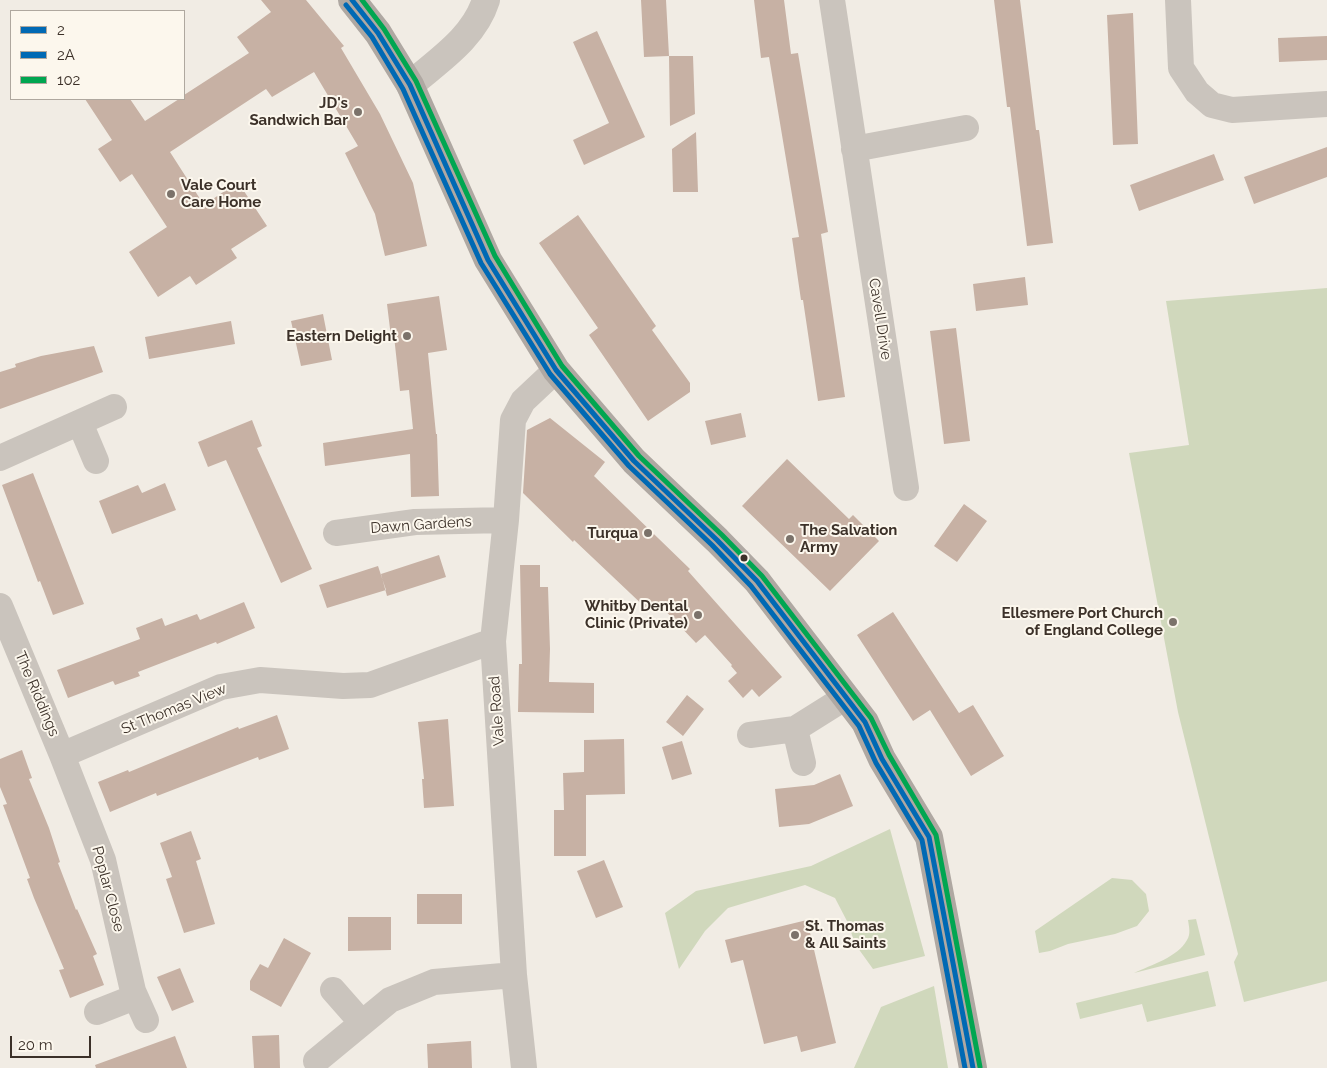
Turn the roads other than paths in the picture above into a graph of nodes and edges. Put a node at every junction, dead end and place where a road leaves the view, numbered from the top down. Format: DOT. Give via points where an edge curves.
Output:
graph roads {
  1 [pos="352,0"];
  2 [pos="486,0"];
  3 [pos="832,0"];
  4 [pos="1178,0"];
  5 [pos="410,85"];
  6 [pos="1327,104"];
  7 [pos="966,128"];
  8 [pos="854,149"];
  9 [pos="556,370"];
  10 [pos="114,407"];
  11 [pos="80,423"];
  12 [pos="0,458"];
  13 [pos="96,461"];
  14 [pos="906,488"];
  15 [pos="506,520"];
  16 [pos="336,533"];
  17 [pos="0,606"];
  18 [pos="493,641"];
  19 [pos="846,697"];
  20 [pos="795,729"];
  21 [pos="750,735"];
  22 [pos="62,755"];
  23 [pos="803,763"];
  24 [pos="514,975"];
  25 [pos="333,990"];
  26 [pos="97,1012"];
  27 [pos="362,1022"];
  28 [pos="316,1060"];
  29 [pos="524,1068"];
  30 [pos="973,1068"];
  1 -- 5 [label="main road" via="378,33"];
  2 -- 5 [label="street" via="466,36"];
  3 -- 8 [label="street, Cavell Drive"];
  4 -- 6 [label="street" via="1181,68 1197,92 1212,105 1232,110"];
  5 -- 9 [label="main road" via="488,260"];
  7 -- 8 [label="street"];
  8 -- 14 [label="street, Cavell Drive"];
  9 -- 15 [label="street, Vale Road" via="524,401 513,420"];
  9 -- 19 [label="main road" via="634,461 758,581"];
  10 -- 11 [label="street"];
  11 -- 12 [label="street"];
  11 -- 13 [label="street"];
  15 -- 16 [label="street, Dawn Gardens" via="415,522"];
  15 -- 18 [label="street, Vale Road"];
  17 -- 22 [label="street, The Riddings"];
  18 -- 22 [label="street, St Thomas View" via="370,685 260,680 221,688"];
  18 -- 24 [label="street, Vale Road"];
  19 -- 20 [label="street"];
  19 -- 30 [label="main road" via="865,722 882,759 929,836"];
  20 -- 21 [label="street"];
  20 -- 23 [label="street"];
  22 -- 26 [label="street, Poplar Close" via="103,860 133,991 141,1009"];
  24 -- 27 [label="street" via="434,982 390,1000"];
  24 -- 29 [label="street, Vale Road"];
  25 -- 27 [label="street"];
  27 -- 28 [label="street"];
}
